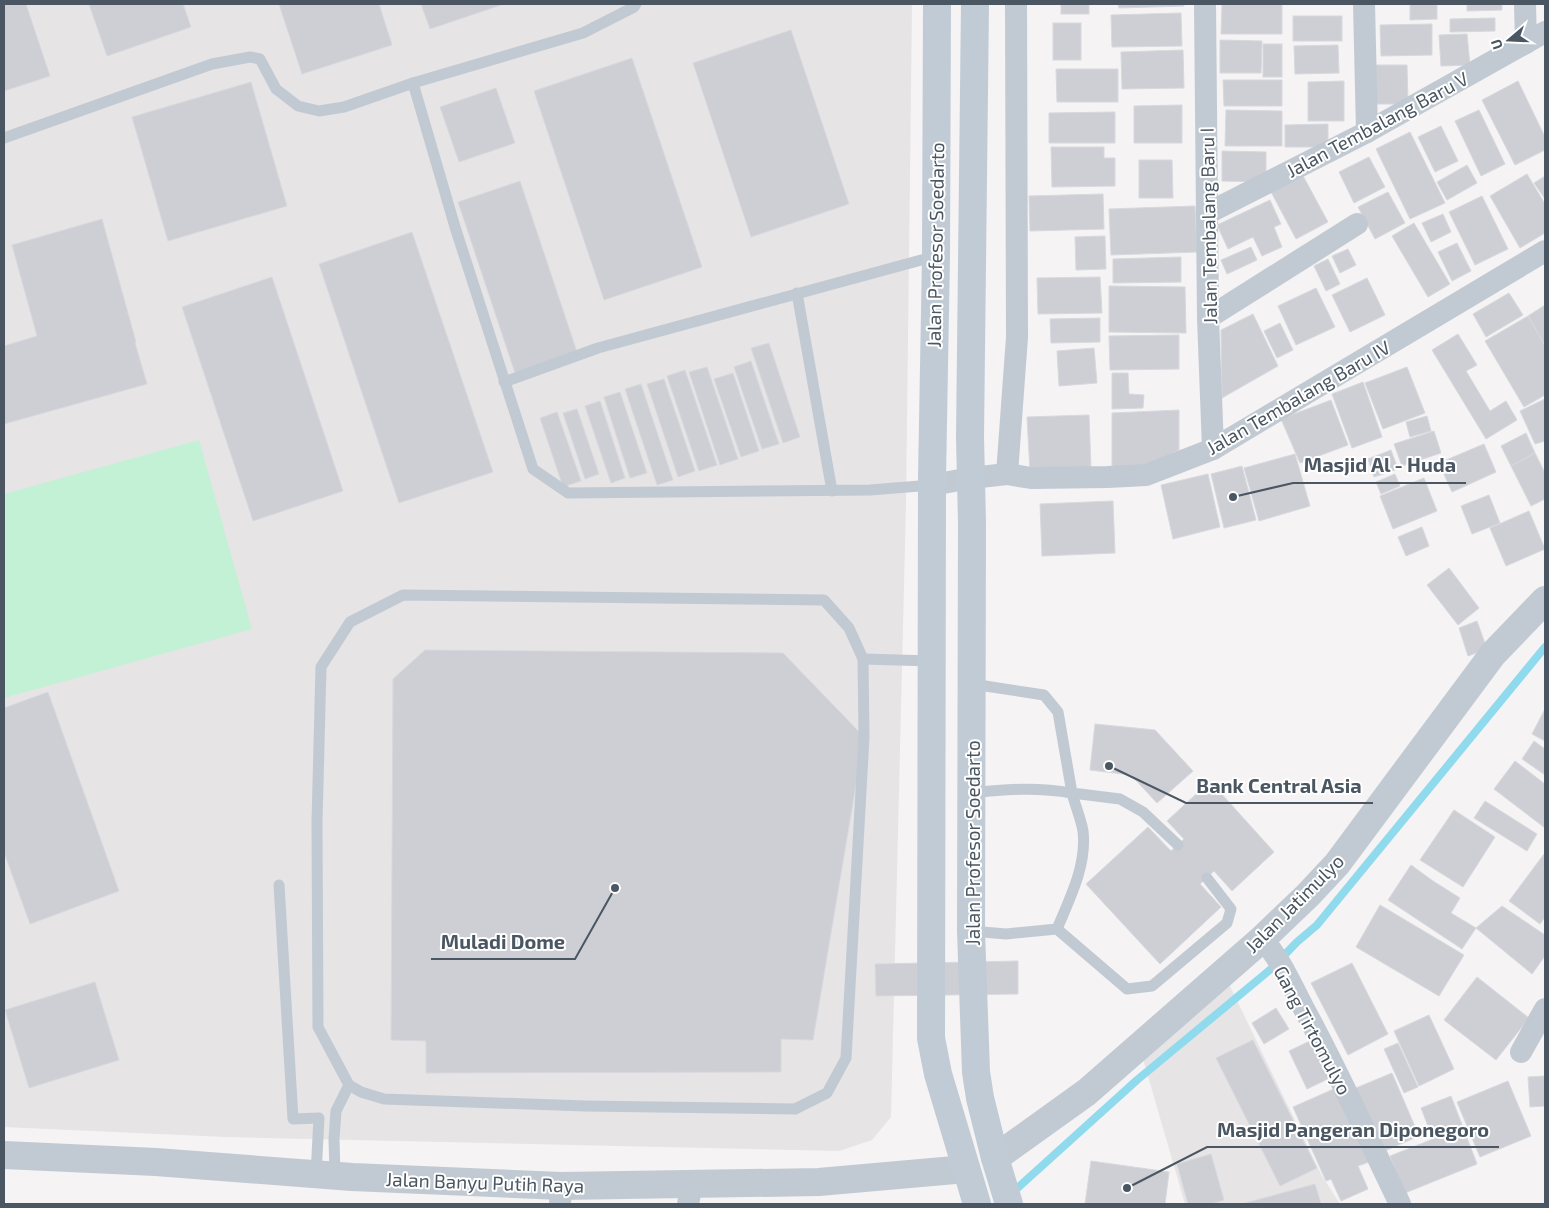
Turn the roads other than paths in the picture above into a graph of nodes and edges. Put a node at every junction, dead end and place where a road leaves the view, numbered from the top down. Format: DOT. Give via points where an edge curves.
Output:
graph roads {
  1 [pos="636,4"];
  2 [pos="937,4"];
  3 [pos="974,4"];
  4 [pos="1016,4"];
  5 [pos="1205,4"];
  6 [pos="1364,4"];
  7 [pos="1525,4"];
  8 [pos="1536,38"];
  9 [pos="413,83"];
  10 [pos="1367,132"];
  11 [pos="4,138"];
  12 [pos="1208,213"];
  13 [pos="1357,224"];
  14 [pos="1545,252"];
  15 [pos="936,256"];
  16 [pos="797,293"];
  17 [pos="1208,318"];
  18 [pos="504,382"];
  19 [pos="1213,449"];
  20 [pos="1007,474"];
  21 [pos="971,478"];
  22 [pos="932,485"];
  23 [pos="832,491"];
  24 [pos="1542,614"];
  25 [pos="863,659"];
  26 [pos="932,661"];
  27 [pos="972,684"];
  28 [pos="972,793"];
  29 [pos="1072,793"];
  30 [pos="1178,845"];
  31 [pos="1207,878"];
  32 [pos="279,885"];
  33 [pos="1057,928"];
  34 [pos="971,930"];
  35 [pos="1265,942"];
  36 [pos="1545,1009"];
  37 [pos="1521,1052"];
  38 [pos="349,1085"];
  39 [pos="4,1155"];
  40 [pos="995,1158"];
  41 [pos="966,1169"];
  42 [pos="326,1175"];
  43 [pos="690,1194"];
  44 [pos="560,1195"];
  45 [pos="1007,1196"];
  46 [pos="977,1204"];
  47 [pos="1400,1204"];
  1 -- 9 [label="lane" via="583,33"];
  2 -- 15 [label="main road, Jalan Profesor Soedarto"];
  3 -- 21 [label="main road, Jalan Profesor Soedarto"];
  4 -- 20 [label="street" via="1017,336"];
  5 -- 12 [label="street, Jalan Tembalang Baru I"];
  6 -- 10 [label="street"];
  7 -- 8 [label="street"];
  8 -- 10 [label="street, Jalan Tembalang Baru V"];
  9 -- 11 [label="lane" via="344,107 319,110 298,106 276,89 260,59 250,57 212,64"];
  9 -- 18 [label="lane"];
  10 -- 12 [label="street, Jalan Tembalang Baru V"];
  12 -- 17 [label="street, Jalan Tembalang Baru I"];
  13 -- 17 [label="street"];
  14 -- 19 [label="street, Jalan Tembalang Baru IV"];
  15 -- 16 [label="lane"];
  15 -- 22 [label="main road, Jalan Profesor Soedarto"];
  16 -- 18 [label="lane" via="598,348"];
  16 -- 23 [label="lane"];
  17 -- 19 [label="street, Jalan Tembalang Baru I"];
  18 -- 23 [label="lane" via="533,469 568,494"];
  19 -- 20 [label="street, Jalan Tembalang Baru IV" via="1146,475 1031,478"];
  20 -- 21 [label="street, Jalan Tembalang Baru IV"];
  21 -- 22 [label="street"];
  21 -- 27 [label="main road, Jalan Profesor Soedarto"];
  22 -- 23 [label="lane"];
  22 -- 26 [label="main road, Jalan Profesor Soedarto"];
  24 -- 35 [label="street, Jalan Jatimulyo" via="1493,654 1337,864"];
  25 -- 26 [label="lane"];
  25 -- 38 [label="lane" via="864,737 846,1058 827,1092 795,1109 585,1106 384,1099"];
  25 -- 38 [label="lane" via="850,628 824,600 403,595 350,622 321,667 317,822 318,1026"];
  26 -- 41 [label="main road, Jalan Profesor Soedarto" via="931,1038 938,1074"];
  27 -- 28 [label="main road, Jalan Profesor Soedarto"];
  27 -- 29 [label="lane" via="1044,695 1058,712"];
  28 -- 29 [label="lane" via="1044,789"];
  28 -- 34 [label="main road, Jalan Profesor Soedarto"];
  29 -- 30 [label="lane" via="1120,799 1143,812"];
  29 -- 33 [label="lane" via="1083,830 1082,855 1074,890"];
  31 -- 33 [label="lane" via="1231,909 1227,923 1152,986 1127,989"];
  32 -- 42 [label="lane" via="293,1119 319,1118"];
  33 -- 34 [label="lane" via="1006,934"];
  34 -- 40 [label="main road, Jalan Profesor Soedarto" via="976,1072"];
  35 -- 40 [label="street, Jalan Jatimulyo" via="1087,1092"];
  35 -- 47 [label="street, Gang Tirtomulyo" via="1318,1034"];
  36 -- 37 [label="street"];
  38 -- 42 [label="lane" via="336,1111"];
  39 -- 42 [label="street, Jalan Banyu Putih Raya"];
  40 -- 45 [label="main road, Jalan Profesor Soedarto"];
  41 -- 43 [label="street, Jalan Banyu Putih Raya"];
  41 -- 46 [label="main road, Jalan Profesor Soedarto"];
  42 -- 44 [label="street, Jalan Banyu Putih Raya"];
  43 -- 44 [label="street, Jalan Banyu Putih Raya"];
}
